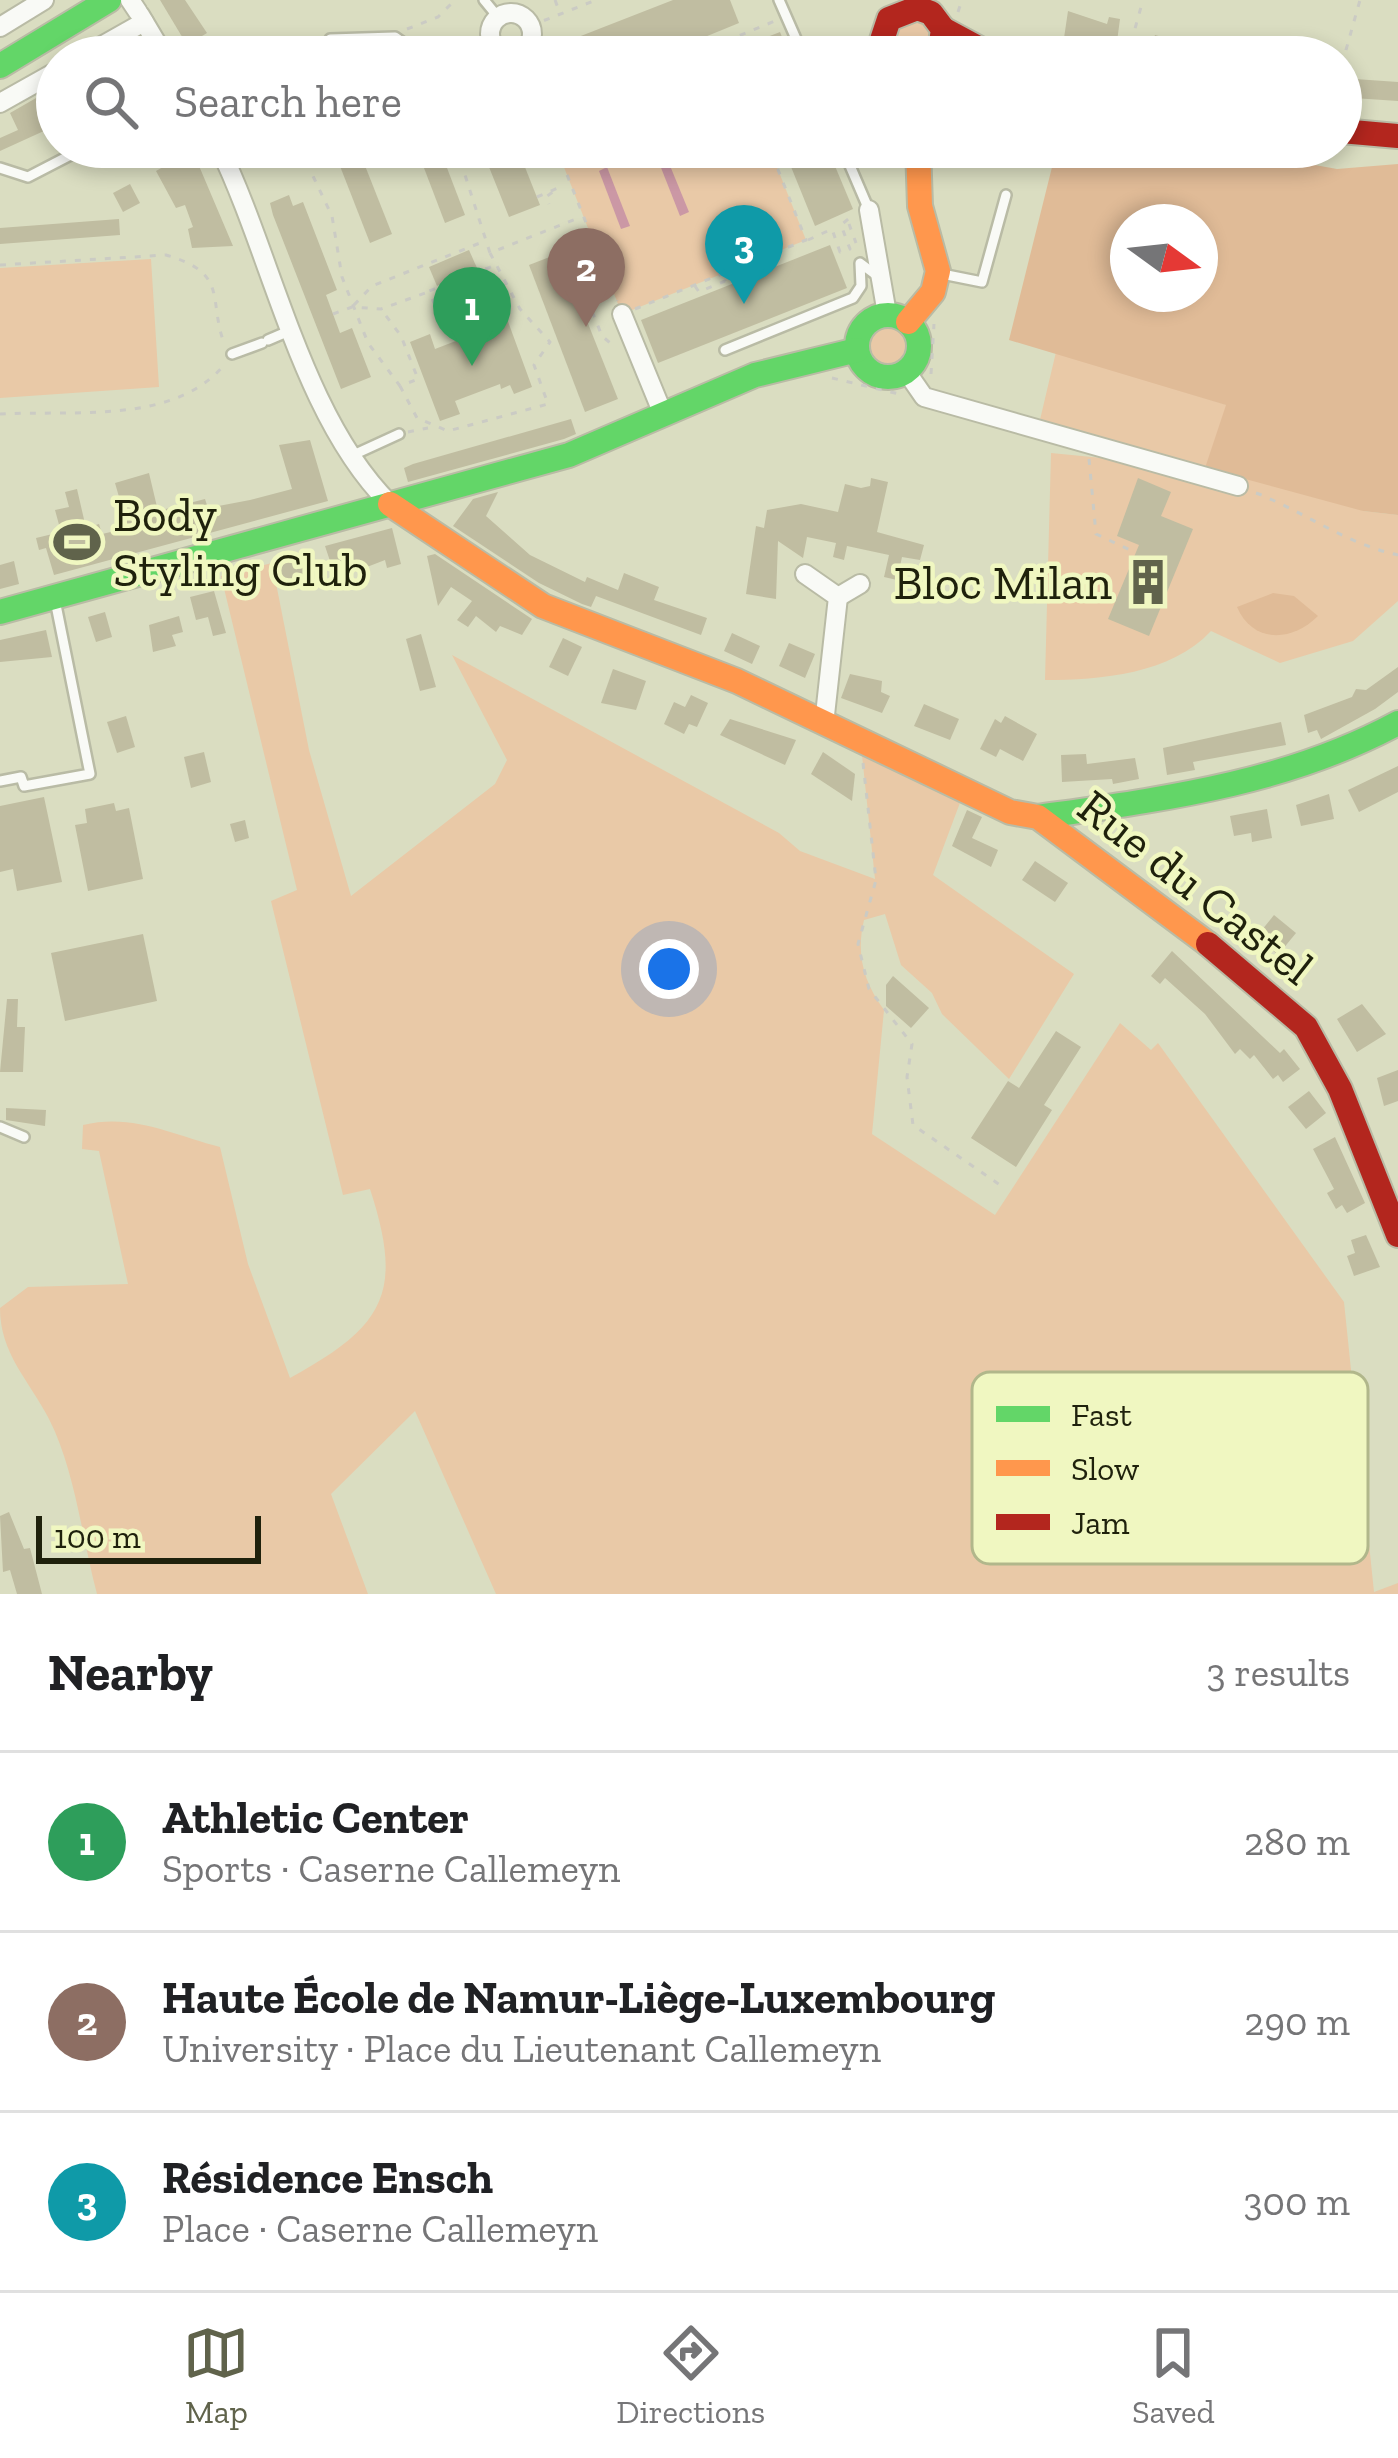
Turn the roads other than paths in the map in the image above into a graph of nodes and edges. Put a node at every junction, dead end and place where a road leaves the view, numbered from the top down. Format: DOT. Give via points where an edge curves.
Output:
graph roads {
  1 [pos="44,0"];
  2 [pos="109,0"];
  3 [pos="484,0"];
  4 [pos="779,0"];
  5 [pos="880,0"];
  6 [pos="927,10"];
  7 [pos="138,11"];
  8 [pos="498,17"];
  9 [pos="0,27"];
  10 [pos="884,28"];
  11 [pos="50,36"];
  12 [pos="108,36"];
  13 [pos="490,36"];
  14 [pos="529,36"];
  15 [pos="794,36"];
  16 [pos="885,36"];
  17 [pos="975,36"];
  18 [pos="36,44"];
  19 [pos="0,66"];
  20 [pos="36,83"];
  21 [pos="0,103"];
  22 [pos="1362,133"];
  23 [pos="1398,136"];
  24 [pos="0,168"];
  25 [pos="45,168"];
  26 [pos="230,168"];
  27 [pos="851,168"];
  28 [pos="919,168"];
  29 [pos="1006,195"];
  30 [pos="869,210"];
  31 [pos="942,274"];
  32 [pos="885,282"];
  33 [pos="622,314"];
  34 [pos="898,318"];
  35 [pos="294,329"];
  36 [pos="725,350"];
  37 [pos="857,350"];
  38 [pos="232,355"];
  39 [pos="905,371"];
  40 [pos="663,414"];
  41 [pos="399,434"];
  42 [pos="351,456"];
  43 [pos="1238,486"];
  44 [pos="390,504"];
  45 [pos="805,574"];
  46 [pos="860,584"];
  47 [pos="838,597"];
  48 [pos="55,598"];
  49 [pos="0,612"];
  50 [pos="824,724"];
  51 [pos="1398,724"];
  52 [pos="0,781"];
  53 [pos="1038,817"];
  54 [pos="0,1127"];
  55 [pos="24,1138"];
  56 [pos="1398,1235"];
  1 -- 9 [label="street"];
  2 -- 11 [label="street"];
  3 -- 8 [label="lane"];
  4 -- 15 [label="lane"];
  5 -- 10 [label="street"];
  6 -- 10 [label="street" via="897,13"];
  6 -- 17 [label="street"];
  7 -- 12 [label="street"];
  8 -- 13 [label="street"];
  8 -- 14 [label="street" via="516,14"];
  10 -- 16 [label="street"];
  18 -- 19 [label="street"];
  20 -- 21 [label="street"];
  22 -- 23 [label="street"];
  24 -- 25 [label="lane" via="28,177"];
  26 -- 35 [label="street"];
  27 -- 30 [label="lane"];
  28 -- 31 [label="street" via="922,216"];
  29 -- 31 [label="lane" via="982,282"];
  30 -- 32 [label="street"];
  31 -- 34 [label="street" via="938,290"];
  32 -- 34 [label="street"];
  32 -- 36 [label="lane" via="860,262 862,286 853,298"];
  33 -- 40 [label="street"];
  34 -- 37 [label="street" via="861,330"];
  34 -- 39 [label="street" via="918,353"];
  35 -- 38 [label="lane"];
  35 -- 42 [label="street"];
  37 -- 39 [label="street" via="881,376"];
  37 -- 40 [label="street" via="755,375"];
  39 -- 43 [label="street" via="924,397"];
  40 -- 44 [label="street" via="569,455"];
  41 -- 42 [label="lane"];
  42 -- 44 [label="street"];
  44 -- 48 [label="street"];
  44 -- 50 [label="street, Rue du Castel" via="543,606"];
  45 -- 47 [label="street"];
  46 -- 47 [label="street"];
  47 -- 50 [label="street"];
  48 -- 49 [label="street"];
  48 -- 52 [label="lane" via="90,774 24,786 21,777"];
  50 -- 53 [label="street, Rue du Castel" via="1010,812"];
  51 -- 53 [label="street" via="1351,752 1298,769"];
  53 -- 56 [label="street, Rue du Castel" via="1306,1027 1340,1088"];
  54 -- 55 [label="lane"];
}
